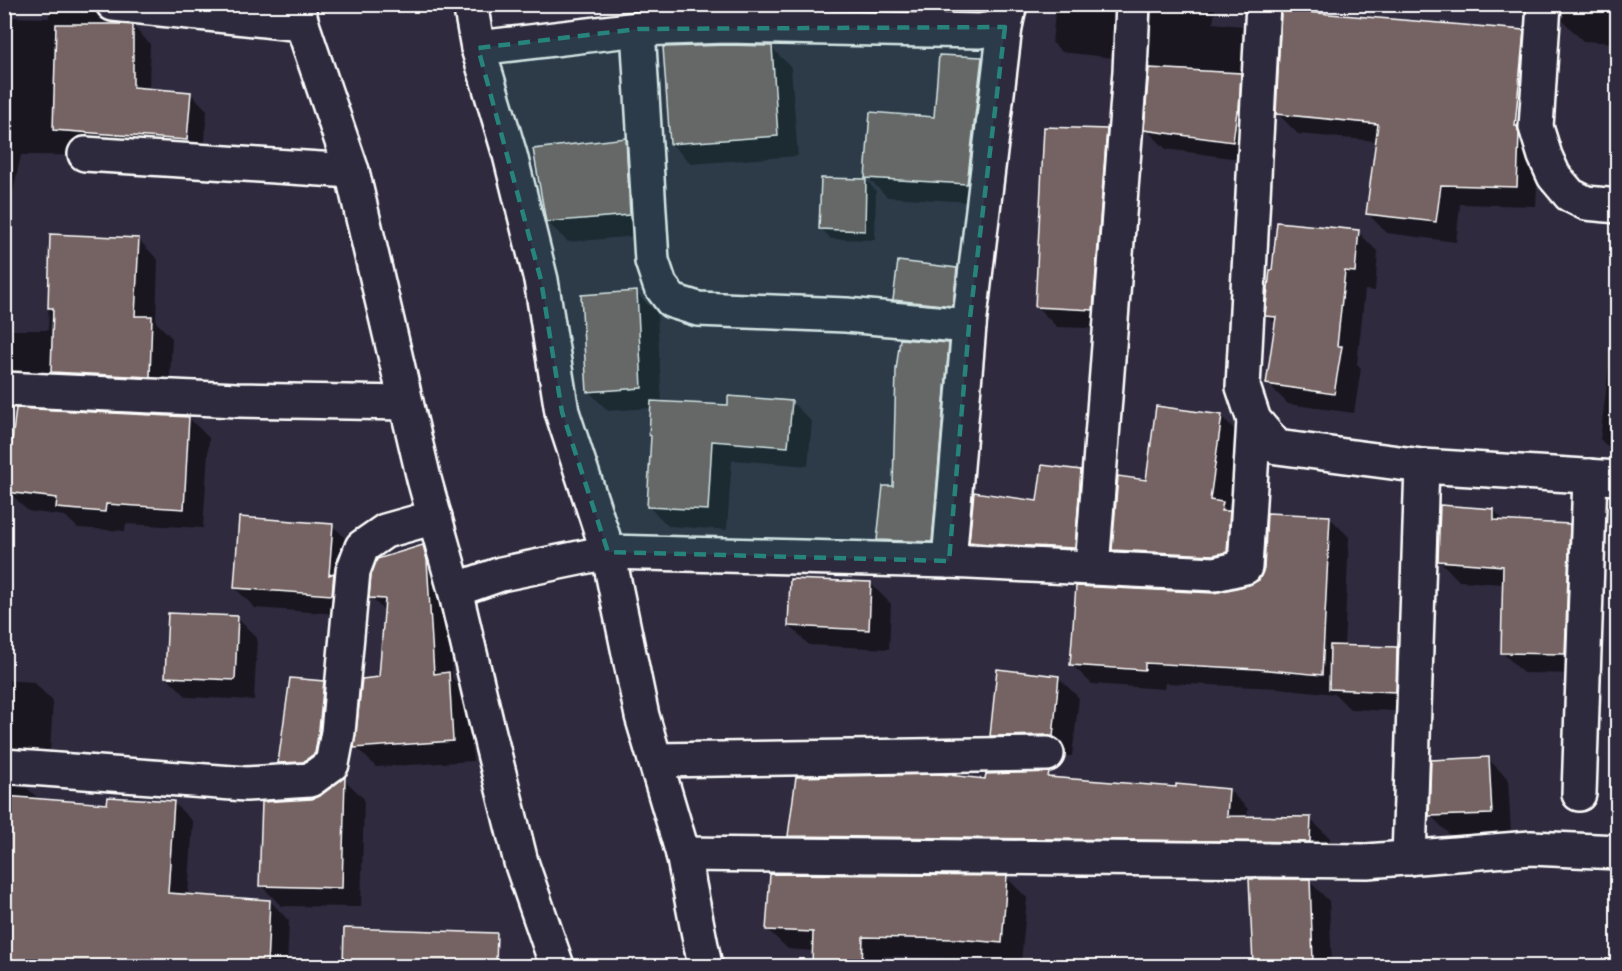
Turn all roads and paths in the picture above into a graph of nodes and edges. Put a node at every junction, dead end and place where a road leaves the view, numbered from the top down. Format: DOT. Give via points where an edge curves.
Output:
graph roads {
  1 [pos="113,4"];
  2 [pos="470,4"];
  3 [pos="1133,4"];
  4 [pos="1263,4"];
  5 [pos="1544,4"];
  6 [pos="300,14"];
  7 [pos="1008,16"];
  8 [pos="638,28"];
  9 [pos="478,48"];
  10 [pos="85,154"];
  11 [pos="352,171"];
  12 [pos="1617,206"];
  13 [pos="969,326"];
  14 [pos="4,389"];
  15 [pos="406,403"];
  16 [pos="1254,420"];
  17 [pos="1422,466"];
  18 [pos="1604,477"];
  19 [pos="435,517"];
  20 [pos="599,553"];
  21 [pos="949,561"];
  22 [pos="1092,568"];
  23 [pos="455,590"];
  24 [pos="1047,754"];
  25 [pos="655,760"];
  26 [pos="4,766"];
  27 [pos="1579,794"];
  28 [pos="1617,852"];
  29 [pos="683,854"];
  30 [pos="1408,858"];
  31 [pos="557,966"];
  32 [pos="705,966"];
  1 -- 6 [label="street"];
  2 -- 9 [label="street"];
  3 -- 22 [label="street"];
  4 -- 16 [label="street" via="1244,387"];
  5 -- 12 [label="street" via="1536,127 1545,156 1554,176 1570,195 1586,203"];
  6 -- 11 [label="street"];
  7 -- 8 [label="street" via="979,31"];
  7 -- 13 [label="street"];
  8 -- 9 [label="street"];
  8 -- 13 [label="street" via="652,261 660,285 672,301 698,309 846,315"];
  9 -- 20 [label="street" via="541,280 562,412"];
  10 -- 11 [label="street"];
  11 -- 15 [label="street"];
  13 -- 21 [label="street"];
  14 -- 15 [label="street"];
  15 -- 19 [label="street"];
  16 -- 17 [label="street" via="1276,447"];
  16 -- 22 [label="street" via="1245,567 1215,574"];
  17 -- 18 [label="street"];
  17 -- 30 [label="street"];
  18 -- 27 [label="street"];
  19 -- 23 [label="street"];
  19 -- 26 [label="street" via="385,531 362,547 353,571 332,764 310,780 246,784"];
  20 -- 21 [label="street"];
  20 -- 23 [label="street" via="501,574"];
  20 -- 25 [label="street"];
  21 -- 22 [label="street"];
  23 -- 31 [label="street" via="521,862"];
  24 -- 25 [label="street"];
  25 -- 29 [label="street"];
  28 -- 30 [label="street" via="1531,848"];
  29 -- 30 [label="street" via="1367,861"];
  29 -- 32 [label="street"];
}
